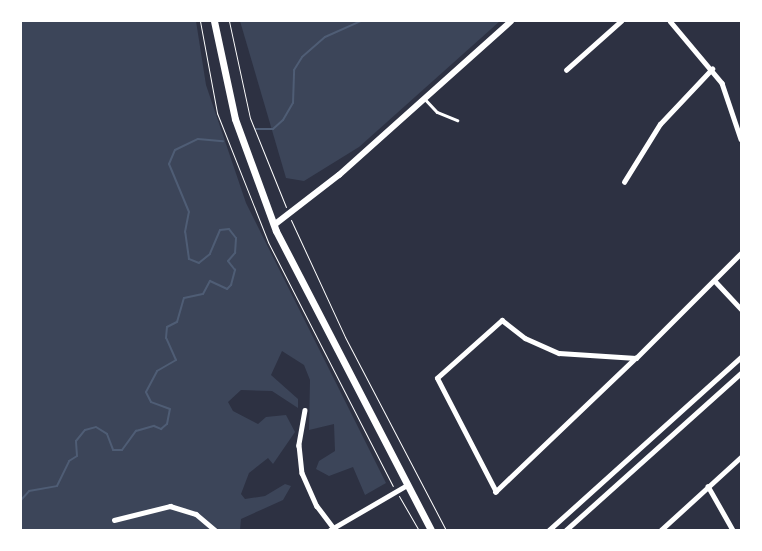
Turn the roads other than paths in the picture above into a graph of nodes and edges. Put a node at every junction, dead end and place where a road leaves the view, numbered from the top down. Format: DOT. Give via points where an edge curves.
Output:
graph roads {
  1 [pos="214,21"];
  2 [pos="511,21"];
  3 [pos="620,21"];
  4 [pos="670,21"];
  5 [pos="712,69"];
  6 [pos="566,70"];
  7 [pos="425,99"];
  8 [pos="458,120"];
  9 [pos="741,139"];
  10 [pos="624,182"];
  11 [pos="274,225"];
  12 [pos="741,254"];
  13 [pos="716,282"];
  14 [pos="741,309"];
  15 [pos="741,357"];
  16 [pos="636,358"];
  17 [pos="741,373"];
  18 [pos="305,410"];
  19 [pos="741,457"];
  20 [pos="407,485"];
  21 [pos="708,486"];
  22 [pos="114,520"];
  23 [pos="332,528"];
  24 [pos="215,530"];
  25 [pos="431,530"];
  26 [pos="549,530"];
  27 [pos="566,530"];
  28 [pos="661,530"];
  29 [pos="733,530"];
  1 -- 11 [label="main road" via="235,119"];
  2 -- 7 [label="main road"];
  3 -- 6 [label="street"];
  4 -- 5 [label="street"];
  5 -- 9 [label="street" via="732,103"];
  5 -- 10 [label="street" via="660,124"];
  7 -- 8 [label="lane" via="437,112"];
  7 -- 11 [label="main road" via="340,175"];
  11 -- 20 [label="main road"];
  12 -- 13 [label="street"];
  13 -- 14 [label="street"];
  13 -- 16 [label="street"];
  15 -- 26 [label="street"];
  16 -- 16 [label="street" via="552,351 502,320 437,378 496,492"];
  17 -- 27 [label="street"];
  18 -- 23 [label="street" via="299,445 302,473 316,506"];
  19 -- 21 [label="street"];
  20 -- 23 [label="street"];
  20 -- 25 [label="main road"];
  21 -- 28 [label="street"];
  21 -- 29 [label="street"];
  22 -- 24 [label="street" via="170,506 196,514"];
}
